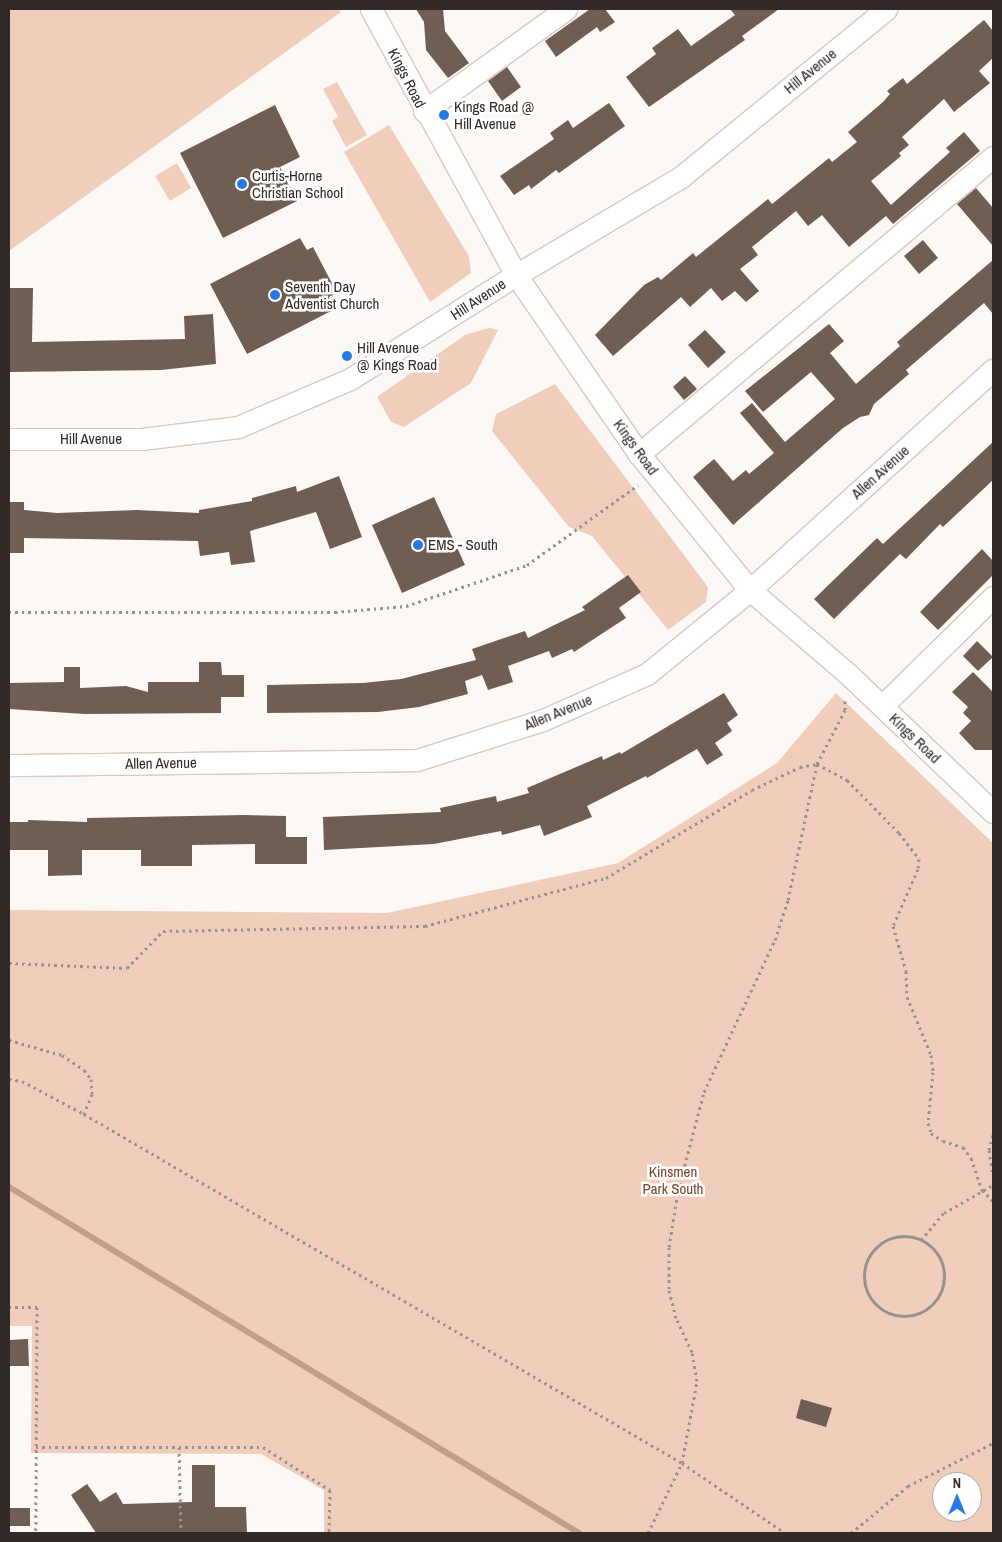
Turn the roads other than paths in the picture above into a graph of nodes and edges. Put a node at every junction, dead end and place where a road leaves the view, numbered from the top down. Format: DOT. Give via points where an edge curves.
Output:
graph roads {
  1 [pos="371,9"];
  2 [pos="566,9"];
  3 [pos="886,9"];
  4 [pos="424,111"];
  5 [pos="993,157"];
  6 [pos="516,275"];
  7 [pos="993,370"];
  8 [pos="9,439"];
  9 [pos="640,454"];
  10 [pos="750,590"];
  11 [pos="993,597"];
  12 [pos="882,706"];
  13 [pos="9,765"];
  14 [pos="993,812"];
  1 -- 4 [label="street, Kings Road"];
  2 -- 4 [label="street"];
  3 -- 6 [label="street, Hill Avenue" via="681,177"];
  4 -- 6 [label="street, Kings Road"];
  5 -- 9 [label="street"];
  6 -- 8 [label="street, Hill Avenue" via="350,379 238,427 142,439"];
  6 -- 9 [label="street, Kings Road"];
  7 -- 10 [label="street, Allen Avenue"];
  9 -- 10 [label="street, Kings Road"];
  10 -- 12 [label="street, Kings Road"];
  10 -- 13 [label="street, Allen Avenue" via="647,674 543,720 417,760"];
  11 -- 12 [label="street"];
  12 -- 14 [label="street, Kings Road"];
}
